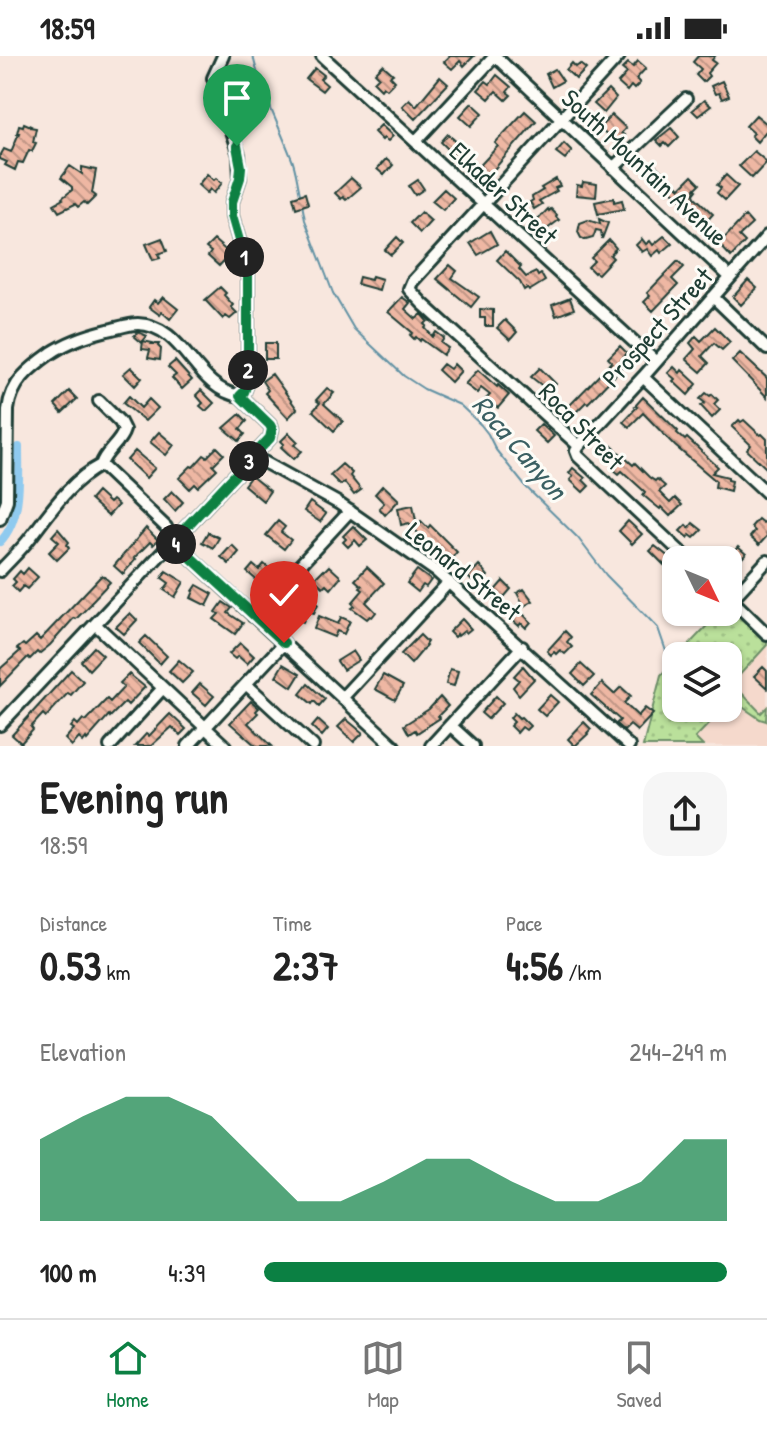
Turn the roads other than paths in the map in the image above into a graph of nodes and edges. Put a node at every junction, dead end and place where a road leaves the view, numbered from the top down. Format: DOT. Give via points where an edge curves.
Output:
graph roads {
  1 [pos="223,56"];
  2 [pos="322,56"];
  3 [pos="495,56"];
  4 [pos="619,56"];
  5 [pos="686,99"];
  6 [pos="562,118"];
  7 [pos="416,141"];
  8 [pos="613,168"];
  9 [pos="482,203"];
  10 [pos="767,236"];
  11 [pos="730,277"];
  12 [pos="713,297"];
  13 [pos="767,349"];
  14 [pos="656,362"];
  15 [pos="643,377"];
  16 [pos="240,396"];
  17 [pos="99,401"];
  18 [pos="579,446"];
  19 [pos="253,456"];
  20 [pos="101,465"];
  21 [pos="767,493"];
  22 [pos="350,511"];
  23 [pos="0,519"];
  24 [pos="173,541"];
  25 [pos="674,546"];
  26 [pos="767,561"];
  27 [pos="0,571"];
  28 [pos="449,582"];
  29 [pos="742,586"];
  30 [pos="742,610"];
  31 [pos="253,616"];
  32 [pos="96,625"];
  33 [pos="767,634"];
  34 [pos="284,643"];
  35 [pos="522,647"];
  36 [pos="246,684"];
  37 [pos="163,688"];
  38 [pos="342,698"];
  39 [pos="0,725"];
  40 [pos="450,725"];
  41 [pos="205,728"];
  42 [pos="110,746"];
  43 [pos="188,746"];
  44 [pos="225,746"];
  45 [pos="313,746"];
  46 [pos="394,746"];
  47 [pos="431,746"];
  48 [pos="473,746"];
  49 [pos="629,746"];
  1 -- 16 [label="street" via="213,78 239,155 232,216 248,272 248,381"];
  2 -- 7 [label="street, Elkader Street"];
  3 -- 6 [label="street, South Mountain Avenue"];
  3 -- 7 [label="street"];
  4 -- 6 [label="street"];
  5 -- 8 [label="street"];
  6 -- 8 [label="street, South Mountain Avenue"];
  6 -- 9 [label="street"];
  7 -- 9 [label="street, Elkader Street"];
  8 -- 11 [label="street, South Mountain Avenue"];
  9 -- 14 [label="street, Elkader Street"];
  9 -- 18 [label="street, Roca Street" via="409,289"];
  10 -- 11 [label="street, Prospect Street"];
  11 -- 12 [label="street, Prospect Street"];
  12 -- 13 [label="street"];
  12 -- 14 [label="street, Prospect Street"];
  14 -- 15 [label="street, Prospect Street"];
  15 -- 18 [label="street, Prospect Street"];
  15 -- 21 [label="street"];
  16 -- 19 [label="street" via="272,429"];
  16 -- 23 [label="street" via="216,388 158,329 136,324 76,339 31,368 13,389 7,500"];
  17 -- 20 [label="street" via="124,430"];
  18 -- 25 [label="street, Roca Street" via="578,456"];
  19 -- 22 [label="street, Leonard Street"];
  19 -- 24 [label="street"];
  20 -- 24 [label="street" via="166,527"];
  20 -- 27 [label="street" via="76,482"];
  22 -- 28 [label="street, Leonard Street"];
  22 -- 31 [label="street"];
  24 -- 31 [label="street"];
  24 -- 32 [label="street"];
  26 -- 29 [label="street"];
  28 -- 35 [label="street, Leonard Street"];
  28 -- 38 [label="street"];
  30 -- 33 [label="street"];
  31 -- 34 [label="street"];
  32 -- 37 [label="street"];
  32 -- 39 [label="street"];
  34 -- 36 [label="street"];
  34 -- 38 [label="street"];
  35 -- 40 [label="street"];
  35 -- 49 [label="street, Leonard Street"];
  36 -- 41 [label="street"];
  36 -- 45 [label="street"];
  37 -- 41 [label="street"];
  37 -- 42 [label="street"];
  38 -- 46 [label="street"];
  40 -- 47 [label="street"];
  40 -- 48 [label="street"];
  41 -- 43 [label="street"];
  41 -- 44 [label="street"];
}
